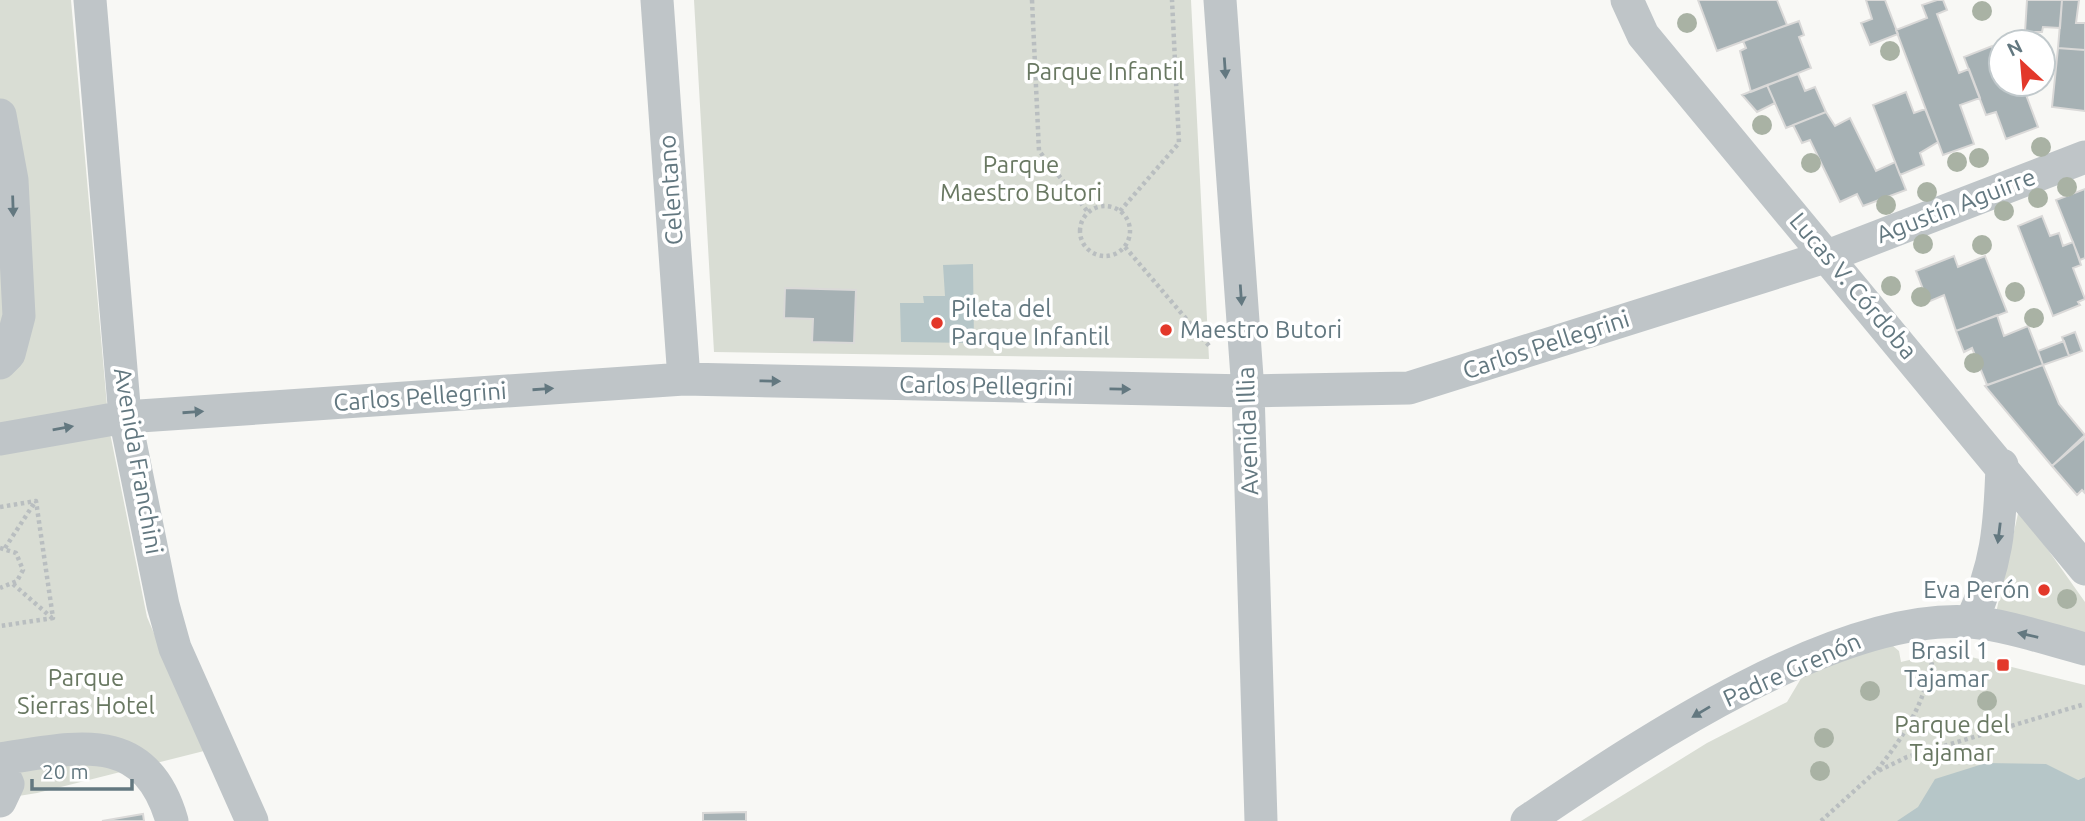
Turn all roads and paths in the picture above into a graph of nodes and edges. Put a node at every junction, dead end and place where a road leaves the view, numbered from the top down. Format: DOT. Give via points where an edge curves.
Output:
graph roads {
  1 [pos="90,0"];
  2 [pos="657,0"];
  3 [pos="1032,0"];
  4 [pos="1172,0"];
  5 [pos="1220,0"];
  6 [pos="1627,0"];
  7 [pos="0,115"];
  8 [pos="2085,156"];
  9 [pos="1120,211"];
  10 [pos="1088,212"];
  11 [pos="1125,247"];
  12 [pos="1828,256"];
  13 [pos="1213,350"];
  14 [pos="0,363"];
  15 [pos="684,379"];
  16 [pos="1248,391"];
  17 [pos="125,417"];
  18 [pos="0,439"];
  19 [pos="2002,465"];
  20 [pos="36,501"];
  21 [pos="0,507"];
  22 [pos="3,548"];
  23 [pos="2085,569"];
  24 [pos="13,584"];
  25 [pos="0,588"];
  26 [pos="52,618"];
  27 [pos="1971,622"];
  28 [pos="0,626"];
  29 [pos="2085,649"];
  30 [pos="1934,654"];
  31 [pos="2085,704"];
  32 [pos="0,759"];
  33 [pos="0,766"];
  34 [pos="1874,773"];
  35 [pos="0,801"];
  36 [pos="1260,808"];
  37 [pos="172,821"];
  38 [pos="252,821"];
  39 [pos="1235,821"];
  40 [pos="1527,821"];
  41 [pos="1821,821"];
  1 -- 17 [label="street, Avenida Franchini"];
  2 -- 15 [label="street, Celentano"];
  3 -- 10 [label="path" via="1039,151"];
  4 -- 9 [label="path" via="1178,144"];
  5 -- 16 [label="street, Avenida Illia, one-way"];
  6 -- 12 [label="street, Lucas V. Córdoba" via="1643,35"];
  7 -- 14 [label="street, one-way" via="12,180 19,316 9,354"];
  8 -- 12 [label="street, Agustín Aguirre"];
  9 -- 10 [label="path" via="1104,206"];
  9 -- 11 [label="path" via="1130,232"];
  10 -- 11 [label="path" via="1080,227 1087,249 1111,256"];
  11 -- 13 [label="path"];
  12 -- 16 [label="street, Carlos Pellegrini" via="1409,388"];
  12 -- 19 [label="street, Lucas V. Córdoba"];
  15 -- 16 [label="street, Carlos Pellegrini, one-way"];
  17 -- 15 [label="street, Carlos Pellegrini, one-way"];
  16 -- 36 [label="street, Avenida Illia"];
  18 -- 17 [label="street, Carlos Pellegrini, one-way"];
  17 -- 38 [label="street, Avenida Franchini" via="175,648"];
  19 -- 23 [label="street, Lucas V. Córdoba"];
  19 -- 27 [label="street, one-way" via="2000,533 1988,584"];
  20 -- 21 [label="path"];
  20 -- 22 [label="path"];
  20 -- 26 [label="path"];
  22 -- 24 [label="path" via="16,553 22,564 21,575"];
  24 -- 25 [label="path"];
  24 -- 26 [label="path"];
  26 -- 28 [label="path"];
  29 -- 27 [label="street, Padre Grenón, one-way"];
  27 -- 40 [label="street, Padre Grenón, one-way" via="1876,634 1778,672 1726,697"];
  30 -- 34 [label="path" via="1915,717"];
  31 -- 34 [label="path" via="1907,757"];
  32 -- 37 [label="street" via="83,747 109,751 151,774"];
  33 -- 35 [label="street" via="8,784"];
  34 -- 41 [label="path"];
  36 -- 39 [label="street"];
}
